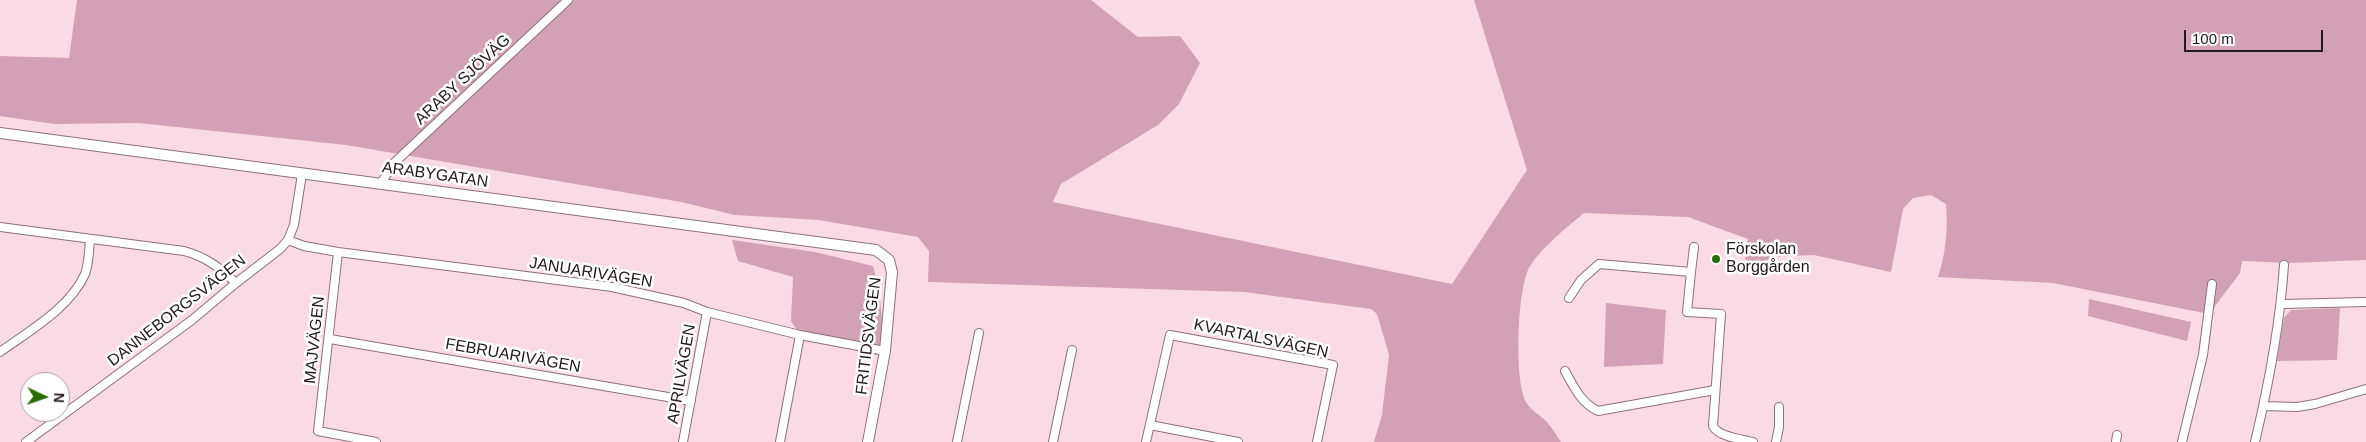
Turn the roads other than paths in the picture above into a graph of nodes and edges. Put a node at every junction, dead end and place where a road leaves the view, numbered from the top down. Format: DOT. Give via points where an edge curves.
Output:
graph roads {
  1 [pos="568,0"];
  2 [pos="0,134"];
  3 [pos="302,174"];
  4 [pos="381,183"];
  5 [pos="0,226"];
  6 [pos="90,239"];
  7 [pos="288,240"];
  8 [pos="1694,247"];
  9 [pos="867,248"];
  10 [pos="338,252"];
  11 [pos="2284,265"];
  12 [pos="1691,272"];
  13 [pos="236,283"];
  14 [pos="2212,284"];
  15 [pos="1569,298"];
  16 [pos="2366,302"];
  17 [pos="2282,304"];
  18 [pos="707,312"];
  19 [pos="979,333"];
  20 [pos="800,335"];
  21 [pos="330,339"];
  22 [pos="1072,350"];
  23 [pos="885,351"];
  24 [pos="0,352"];
  25 [pos="1566,371"];
  26 [pos="2366,389"];
  27 [pos="1715,390"];
  28 [pos="691,401"];
  29 [pos="2263,406"];
  30 [pos="1779,407"];
  31 [pos="1150,425"];
  32 [pos="26,442"];
  33 [pos="376,442"];
  34 [pos="683,442"];
  35 [pos="780,442"];
  36 [pos="868,442"];
  37 [pos="957,442"];
  38 [pos="1053,442"];
  39 [pos="1146,442"];
  40 [pos="1238,442"];
  41 [pos="1317,442"];
  42 [pos="1753,442"];
  43 [pos="1776,442"];
  44 [pos="2182,442"];
  45 [pos="2255,442"];
  1 -- 4 [label="street, ARABY SJÖVÄG" via="394,164"];
  2 -- 3 [label="street, ARABYGATAN"];
  3 -- 4 [label="street, ARABYGATAN"];
  3 -- 7 [label="street, DANNEBORGSVÄGEN" via="294,225"];
  4 -- 9 [label="street, ARABYGATAN"];
  5 -- 6 [label="street"];
  6 -- 13 [label="street" via="201,255"];
  6 -- 24 [label="street" via="85,273 74,292 49,316"];
  7 -- 10 [label="street, JANUARIVÄGEN"];
  7 -- 13 [label="street, DANNEBORGSVÄGEN"];
  8 -- 12 [label="street"];
  9 -- 23 [label="street, FRITIDSVÄGEN" via="884,254 892,272"];
  10 -- 18 [label="street, JANUARIVÄGEN" via="612,287 684,303"];
  10 -- 21 [label="street, MAJVÄGEN"];
  11 -- 17 [label="street"];
  12 -- 15 [label="street" via="1599,264 1581,280"];
  12 -- 27 [label="street" via="1687,312 1721,314"];
  13 -- 32 [label="street, DANNEBORGSVÄGEN" via="192,320"];
  14 -- 44 [label="street" via="2203,355"];
  16 -- 17 [label="street"];
  17 -- 29 [label="street"];
  18 -- 20 [label="street, JANUARIVÄGEN"];
  18 -- 28 [label="street, APRILVÄGEN"];
  19 -- 37 [label="street"];
  20 -- 23 [label="street, JANUARIVÄGEN"];
  20 -- 35 [label="street"];
  21 -- 28 [label="street, FEBRUARIVÄGEN"];
  21 -- 33 [label="street, MAJVÄGEN" via="318,431"];
  22 -- 38 [label="street"];
  23 -- 36 [label="street, FRITIDSVÄGEN"];
  25 -- 27 [label="street" via="1584,401 1598,410"];
  26 -- 29 [label="street" via="2297,407"];
  27 -- 42 [label="street" via="1714,429"];
  28 -- 34 [label="street, APRILVÄGEN"];
  29 -- 45 [label="street"];
  30 -- 43 [label="street"];
  31 -- 39 [label="street"];
  31 -- 40 [label="street"];
  31 -- 41 [label="street, KVARTALSVÄGEN" via="1170,335 1333,365"];
}
